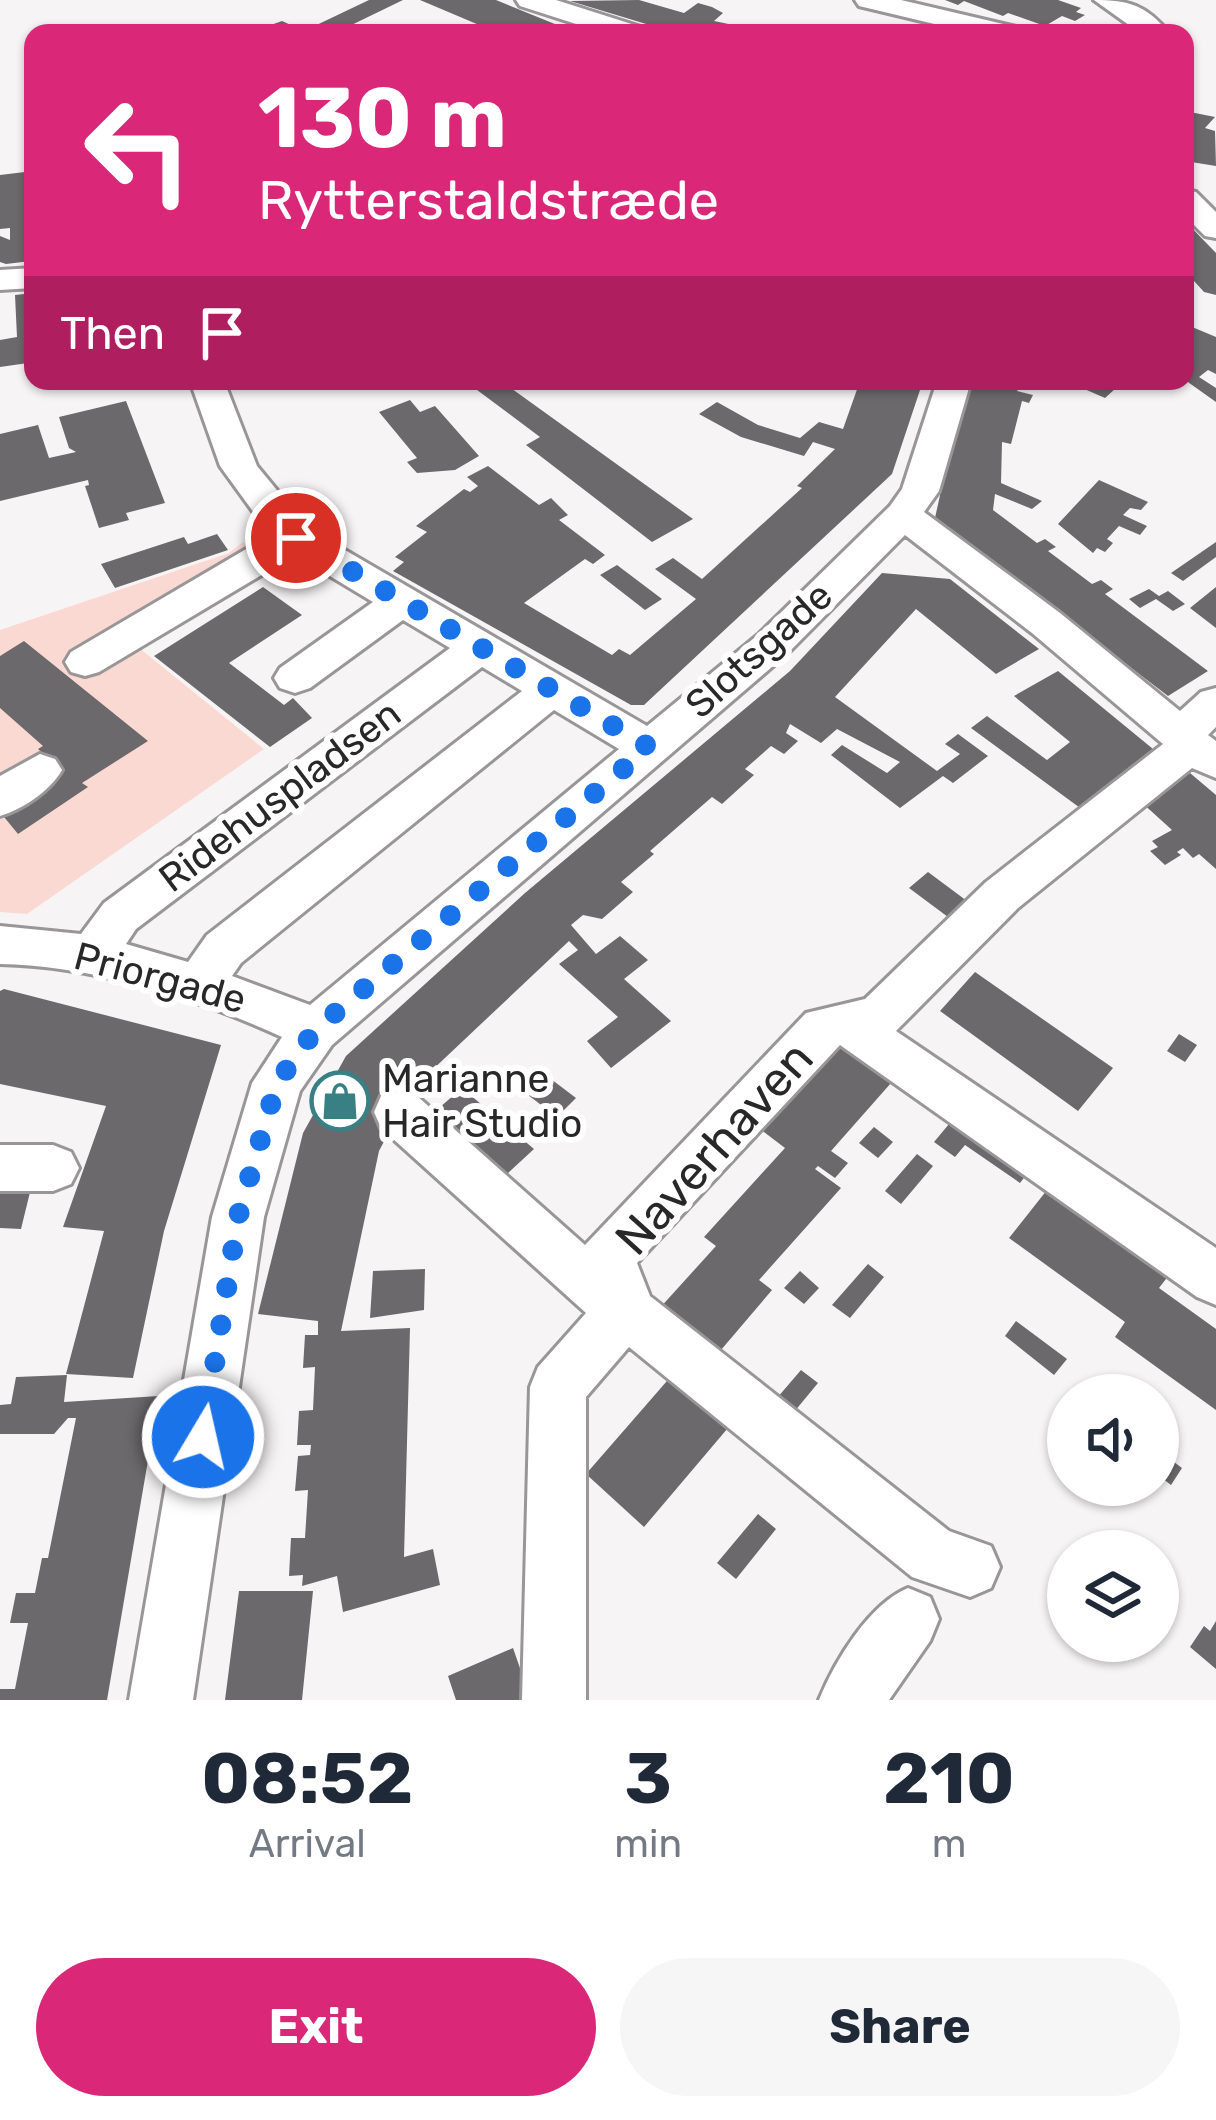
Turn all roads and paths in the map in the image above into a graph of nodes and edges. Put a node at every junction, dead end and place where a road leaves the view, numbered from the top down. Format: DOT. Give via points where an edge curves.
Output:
graph roads {
  1 [pos="529,0"];
  2 [pos="868,0"];
  3 [pos="1107,0"];
  4 [pos="603,24"];
  5 [pos="968,24"];
  6 [pos="1146,24"];
  7 [pos="1194,190"];
  8 [pos="1216,229"];
  9 [pos="210,390"];
  10 [pos="951,390"];
  11 [pos="903,515"];
  12 [pos="296,538"];
  13 [pos="400,602"];
  14 [pos="480,647"];
  15 [pos="85,662"];
  16 [pos="295,678"];
  17 [pos="552,690"];
  18 [pos="1201,737"];
  19 [pos="649,747"];
  20 [pos="40,770"];
  21 [pos="0,799"];
  22 [pos="0,945"];
  23 [pos="92,956"];
  24 [pos="197,987"];
  25 [pos="850,1026"];
  26 [pos="315,1030"];
  27 [pos="399,1112"];
  28 [pos="0,1168"];
  29 [pos="53,1168"];
  30 [pos="1216,1279"];
  31 [pos="627,1308"];
  32 [pos="970,1567"];
  33 [pos="908,1619"];
  34 [pos="161,1700"];
  35 [pos="554,1700"];
  36 [pos="851,1700"];
  1 -- 4 [label="street"];
  2 -- 5 [label="street"];
  3 -- 6 [label="street"];
  7 -- 8 [label="street"];
  9 -- 12 [label="street" via="232,461 259,503"];
  10 -- 11 [label="street, Slotsgade" via="920,491"];
  11 -- 18 [label="street"];
  11 -- 19 [label="street, Slotsgade" via="773,644"];
  12 -- 13 [label="street"];
  12 -- 15 [label="street"];
  13 -- 14 [label="street"];
  13 -- 16 [label="street"];
  14 -- 17 [label="street"];
  14 -- 23 [label="street, Ridehuspladsen" via="119,916"];
  17 -- 19 [label="street"];
  17 -- 24 [label="street, Ridehuspladsen" via="224,949"];
  18 -- 25 [label="street, Naverhaven" via="1002,896 879,1016"];
  19 -- 26 [label="street, Slotsgade"];
  20 -- 21 [label="street"];
  22 -- 23 [label="street, Priorgade"];
  23 -- 24 [label="street, Priorgade"];
  24 -- 26 [label="street, Priorgade"];
  25 -- 30 [label="street, Naverhaven"];
  25 -- 31 [label="street, Naverhaven" via="823,1028 607,1257"];
  26 -- 34 [label="street, Slotsgade" via="277,1083 238,1217"];
  27 -- 31 [label="street"];
  28 -- 29 [label="street"];
  31 -- 32 [label="street" via="933,1556"];
  31 -- 35 [label="street, Naverhaven" via="558,1387"];
  33 -- 36 [label="street"];
}
